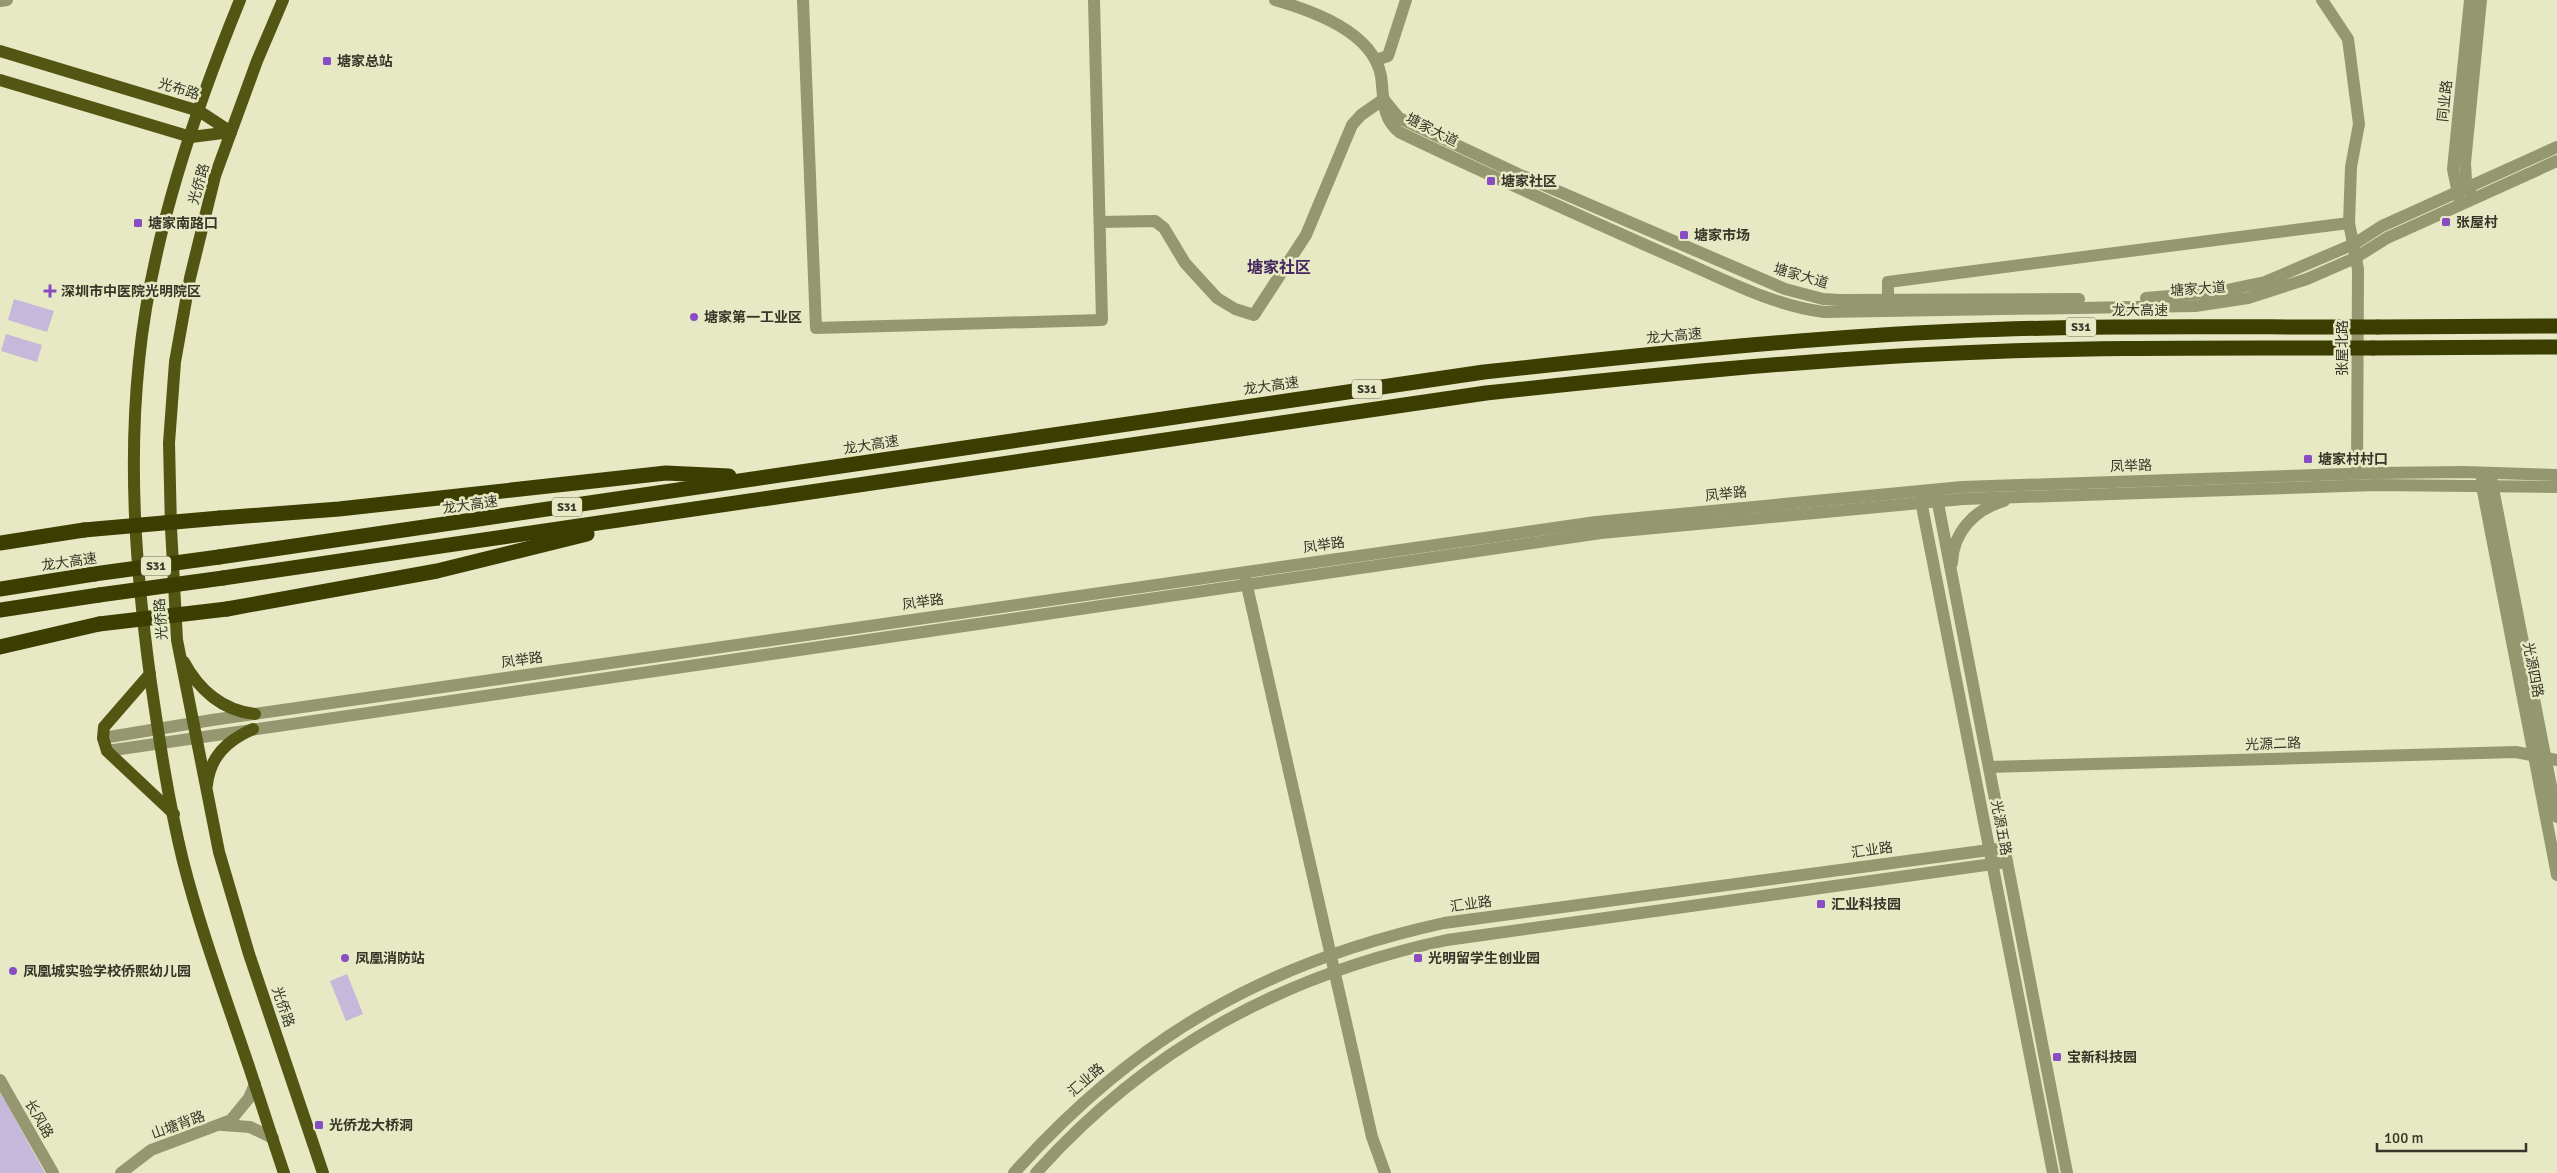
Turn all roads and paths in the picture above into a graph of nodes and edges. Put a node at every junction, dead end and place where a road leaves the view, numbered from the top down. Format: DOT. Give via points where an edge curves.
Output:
graph roads {
  1 [pos="0,0"];
  2 [pos="7,0"];
  3 [pos="240,0"];
  4 [pos="283,0"];
  5 [pos="803,0"];
  6 [pos="1094,0"];
  7 [pos="1274,0"];
  8 [pos="1406,0"];
  9 [pos="2322,0"];
  10 [pos="2470,0"];
  11 [pos="2481,0"];
  12 [pos="0,51"];
  13 [pos="1376,60"];
  14 [pos="0,80"];
  15 [pos="1384,99"];
  16 [pos="199,111"];
  17 [pos="231,132"];
  18 [pos="191,137"];
  19 [pos="2557,147"];
  20 [pos="2557,160"];
  21 [pos="2462,189"];
  22 [pos="2473,199"];
  23 [pos="2461,205"];
  24 [pos="1100,222"];
  25 [pos="2349,223"];
  26 [pos="2354,244"];
  27 [pos="2355,258"];
  28 [pos="1888,300"];
  29 [pos="2557,326"];
  30 [pos="2557,348"];
  31 [pos="2488,473"];
  32 [pos="2357,474"];
  33 [pos="2557,475"];
  34 [pos="766,478"];
  35 [pos="2487,486"];
  36 [pos="2557,487"];
  37 [pos="1930,495"];
  38 [pos="2021,497"];
  39 [pos="715,506"];
  40 [pos="0,543"];
  41 [pos="1952,575"];
  42 [pos="1245,577"];
  43 [pos="0,589"];
  44 [pos="0,610"];
  45 [pos="0,648"];
  46 [pos="179,648"];
  47 [pos="150,674"];
  48 [pos="255,714"];
  49 [pos="192,723"];
  50 [pos="157,729"];
  51 [pos="253,729"];
  52 [pos="103,738"];
  53 [pos="195,738"];
  54 [pos="159,743"];
  55 [pos="107,751"];
  56 [pos="2546,758"];
  57 [pos="1989,767"];
  58 [pos="207,795"];
  59 [pos="174,814"];
  60 [pos="2557,817"];
  61 [pos="2004,848"];
  62 [pos="1989,849"];
  63 [pos="2007,862"];
  64 [pos="1993,866"];
  65 [pos="2557,875"];
  66 [pos="1331,954"];
  67 [pos="1334,970"];
  68 [pos="0,1080"];
  69 [pos="255,1084"];
  70 [pos="222,1125"];
  71 [pos="272,1138"];
  72 [pos="53,1173"];
  73 [pos="121,1173"];
  74 [pos="284,1173"];
  75 [pos="323,1173"];
  76 [pos="1014,1173"];
  77 [pos="1036,1173"];
  78 [pos="1385,1173"];
  79 [pos="2053,1173"];
  80 [pos="2066,1173"];
  1 -- 2 [label="street"];
  3 -- 16 [label="main road, 光侨路"];
  4 -- 17 [label="main road, 光侨路"];
  5 -- 24 [label="street" via="816,328 1102,320"];
  6 -- 24 [label="street"];
  7 -- 13 [label="street" via="1341,26 1369,48"];
  8 -- 13 [label="street" via="1388,56"];
  9 -- 25 [label="street, 张屋北路" via="2348,39 2359,124 2351,167"];
  10 -- 21 [label="street, 同业路" via="2454,163"];
  11 -- 21 [label="street, 同业路"];
  12 -- 16 [label="main road, 光布路"];
  13 -- 15 [label="street"];
  14 -- 18 [label="main road"];
  15 -- 24 [label="street" via="1360,115 1352,125 1306,236 1254,315 1217,298 1185,263 1164,228 1155,221"];
  15 -- 27 [label="street, 塘家大道" via="1387,119 1400,132 1521,190 1746,288 1802,309 1850,312 2194,306 2248,298 2307,279"];
  15 -- 28 [label="street, 塘家大道" via="1399,118 1518,174 1759,279 1822,299"];
  16 -- 17 [label="main road, 光布路"];
  16 -- 18 [label="main road, 光侨路"];
  17 -- 18 [label="main road"];
  17 -- 46 [label="main road, 光侨路" via="215,176 190,278 175,362 169,443"];
  18 -- 47 [label="main road, 光侨路" via="180,166 154,271 139,358 133,434 134,530"];
  19 -- 21 [label="street, 塘家大道"];
  20 -- 22 [label="street, 塘家大道"];
  21 -- 22 [label="street, 同业路"];
  21 -- 23 [label="street, 同业路"];
  21 -- 26 [label="street, 塘家大道" via="2382,226"];
  22 -- 23 [label="street, 塘家大道"];
  23 -- 27 [label="street, 塘家大道" via="2387,238"];
  25 -- 26 [label="street, 张屋北路"];
  25 -- 28 [label="street" via="1888,282"];
  26 -- 27 [label="street, 张屋北路"];
  26 -- 28 [label="street, 塘家大道" via="2265,282 2200,294 2156,298"];
  27 -- 32 [label="street, 张屋北路" via="2358,269"];
  29 -- 34 [label="highway, 龙大高速 / S31, bridge" via="2122,325 1805,340 1484,372"];
  30 -- 39 [label="highway, S31, bridge" via="2123,348 1804,362 1486,393"];
  31 -- 32 [label="street, 凤举路"];
  31 -- 33 [label="street, 凤举路"];
  31 -- 35 [label="street, 光源四路"];
  32 -- 37 [label="street, 凤举路"];
  34 -- 40 [label="highway, bridge" via="666,473 339,509 84,530"];
  34 -- 43 [label="highway, 龙大高速 / S31, bridge"];
  35 -- 36 [label="street, 凤举路"];
  35 -- 38 [label="street, 凤举路" via="2375,485"];
  35 -- 56 [label="street, 光源四路"];
  37 -- 38 [label="street, 凤举路"];
  37 -- 41 [label="street, 光源五路"];
  37 -- 42 [label="street, 凤举路" via="1596,522"];
  37 -- 62 [label="street, 光源五路"];
  38 -- 41 [label="street" via="1984,508 1967,523 1957,540"];
  39 -- 44 [label="highway, S31, bridge"];
  39 -- 45 [label="highway, bridge" via="436,571 226,609 99,624"];
  41 -- 57 [label="street, 光源五路"];
  42 -- 48 [label="street, 凤举路"];
  42 -- 51 [label="street, 凤举路"];
  42 -- 66 [label="street"];
  46 -- 48 [label="main road" via="194,678 211,696 227,707"];
  46 -- 49 [label="main road, 光侨路"];
  47 -- 50 [label="main road, 光侨路"];
  47 -- 52 [label="main road" via="104,727"];
  48 -- 49 [label="street, 凤举路"];
  49 -- 50 [label="street, 凤举路"];
  49 -- 53 [label="main road, 光侨路"];
  50 -- 52 [label="street, 凤举路"];
  50 -- 54 [label="main road, 光侨路"];
  51 -- 53 [label="street, 凤举路"];
  51 -- 58 [label="main road" via="235,738 217,754 210,771"];
  52 -- 55 [label="main road"];
  53 -- 54 [label="street, 凤举路"];
  53 -- 58 [label="main road, 光侨路"];
  54 -- 55 [label="street, 凤举路"];
  54 -- 59 [label="main road, 光侨路"];
  55 -- 59 [label="main road"];
  56 -- 57 [label="street, 光源二路" via="2516,752"];
  56 -- 60 [label="street, 光源四路"];
  56 -- 65 [label="street, 光源四路"];
  57 -- 61 [label="street, 光源五路"];
  58 -- 75 [label="main road, 光侨路" via="219,852 249,954"];
  59 -- 69 [label="main road, 光侨路" via="184,862 214,966"];
  61 -- 62 [label="street, 汇业路"];
  61 -- 63 [label="street, 光源五路"];
  62 -- 64 [label="street, 光源五路"];
  62 -- 66 [label="street, 汇业路" via="1444,923 1361,943"];
  63 -- 64 [label="street"];
  63 -- 80 [label="street, 光源五路"];
  64 -- 67 [label="street" via="1447,940"];
  64 -- 79 [label="street, 光源五路"];
  66 -- 67 [label="street"];
  66 -- 76 [label="street, 汇业路" via="1245,991 1167,1036 1099,1088"];
  67 -- 77 [label="street" via="1252,1006 1183,1046 1110,1101"];
  67 -- 78 [label="street" via="1372,1137"];
  68 -- 72 [label="street, 长风路"];
  69 -- 70 [label="street" via="237,1115"];
  69 -- 71 [label="main road, 光侨路"];
  70 -- 71 [label="street" via="241,1125"];
  70 -- 73 [label="street, 山塘背路" via="151,1150"];
  71 -- 74 [label="main road, 光侨路"];
}
